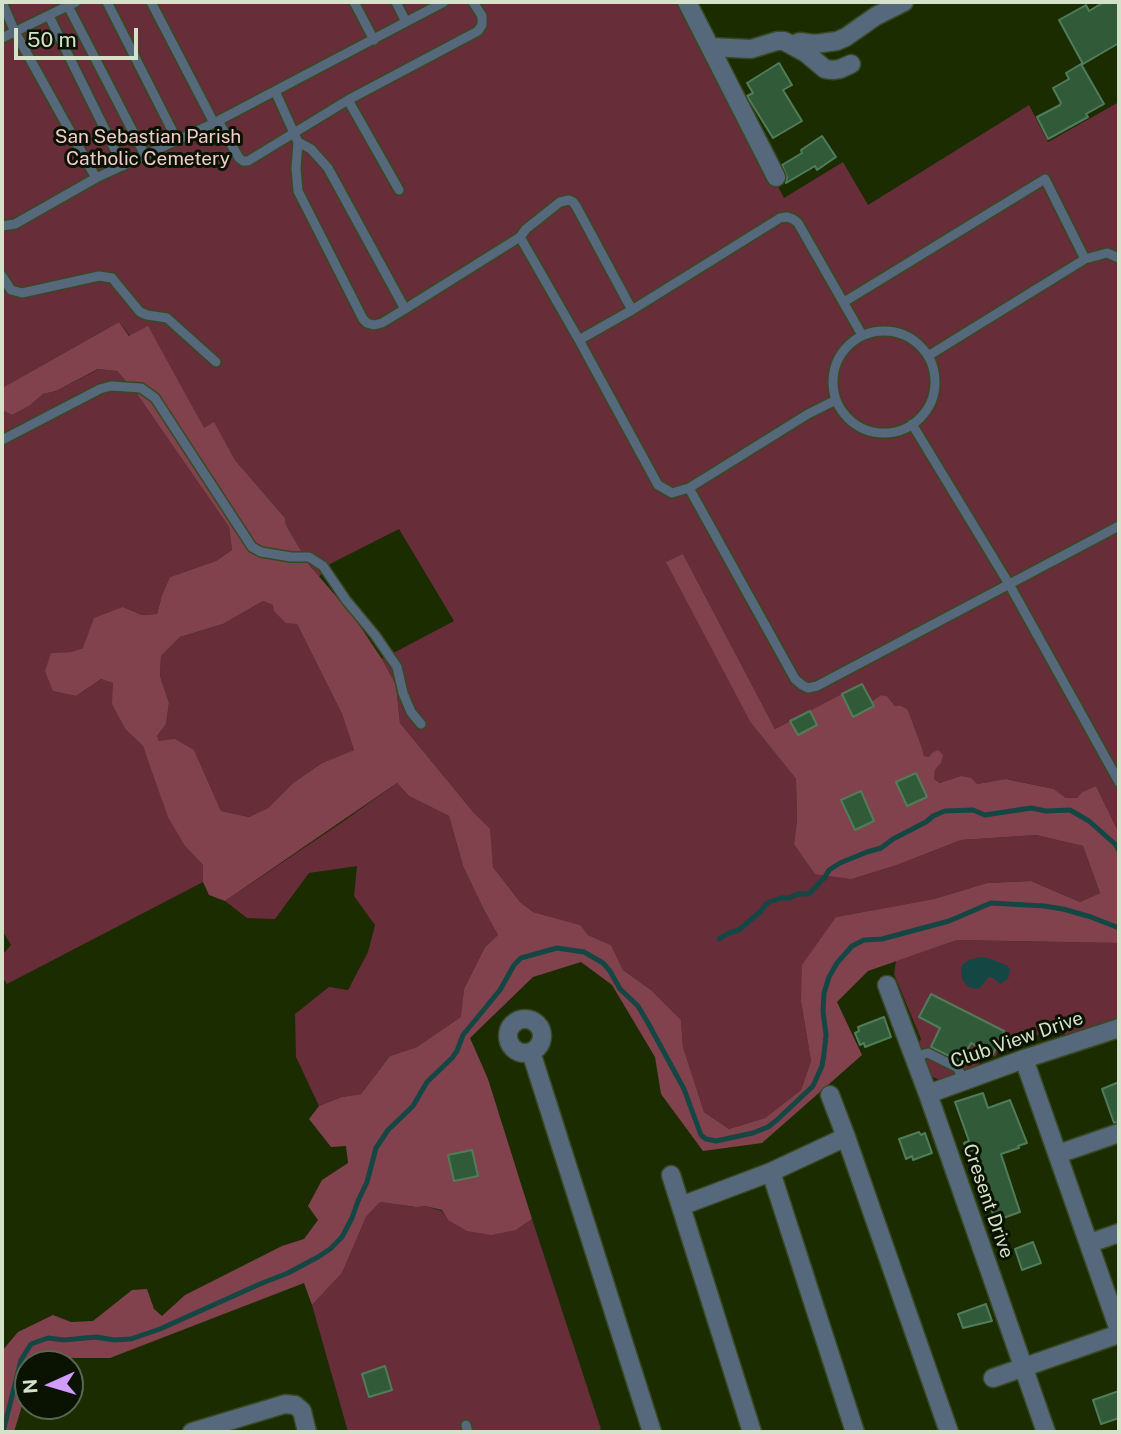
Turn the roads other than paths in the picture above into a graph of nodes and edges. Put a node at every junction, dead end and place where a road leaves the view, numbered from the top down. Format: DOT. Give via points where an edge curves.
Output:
graph roads {
  1 [pos="2,2"];
  2 [pos="107,2"];
  3 [pos="151,2"];
  4 [pos="354,2"];
  5 [pos="396,2"];
  6 [pos="472,2"];
  7 [pos="687,2"];
  8 [pos="904,2"];
  9 [pos="439,3"];
  10 [pos="72,4"];
  11 [pos="49,16"];
  12 [pos="406,22"];
  13 [pos="15,32"];
  14 [pos="2,38"];
  15 [pos="374,40"];
  16 [pos="793,44"];
  17 [pos="710,47"];
  18 [pos="850,64"];
  19 [pos="275,91"];
  20 [pos="348,100"];
  21 [pos="216,122"];
  22 [pos="296,138"];
  23 [pos="177,140"];
  24 [pos="145,155"];
  25 [pos="123,166"];
  26 [pos="775,177"];
  27 [pos="96,178"];
  28 [pos="399,190"];
  29 [pos="2,226"];
  30 [pos="520,237"];
  31 [pos="1119,258"];
  32 [pos="1085,259"];
  33 [pos="2,276"];
  34 [pos="844,302"];
  35 [pos="405,309"];
  36 [pos="632,310"];
  37 [pos="862,335"];
  38 [pos="579,340"];
  39 [pos="928,356"];
  40 [pos="216,362"];
  41 [pos="836,400"];
  42 [pos="912,424"];
  43 [pos="2,440"];
  44 [pos="689,488"];
  45 [pos="1119,526"];
  46 [pos="1009,584"];
  47 [pos="421,724"];
  48 [pos="1119,782"];
  49 [pos="887,985"];
  50 [pos="1119,1028"];
  51 [pos="531,1052"];
  52 [pos="915,1059"];
  53 [pos="1024,1059"];
  54 [pos="963,1081"];
  55 [pos="928,1094"];
  56 [pos="830,1095"];
  57 [pos="1119,1133"];
  58 [pos="846,1137"];
  59 [pos="1058,1154"];
  60 [pos="771,1172"];
  61 [pos="671,1175"];
  62 [pos="681,1206"];
  63 [pos="1119,1233"];
  64 [pos="1090,1243"];
  65 [pos="1119,1332"];
  66 [pos="1023,1366"];
  67 [pos="993,1378"];
  68 [pos="192,1432"];
  69 [pos="307,1432"];
  70 [pos="652,1432"];
  71 [pos="752,1432"];
  72 [pos="855,1432"];
  73 [pos="949,1432"];
  74 [pos="1046,1432"];
  1 -- 13 [label="lane"];
  2 -- 23 [label="lane"];
  3 -- 21 [label="lane"];
  4 -- 15 [label="lane"];
  5 -- 12 [label="lane"];
  6 -- 20 [label="lane" via="482,16 478,32"];
  7 -- 17 [label="street"];
  8 -- 16 [label="street" via="837,41"];
  9 -- 12 [label="lane"];
  10 -- 11 [label="lane"];
  10 -- 24 [label="lane"];
  11 -- 13 [label="lane"];
  11 -- 25 [label="lane"];
  12 -- 15 [label="lane"];
  13 -- 14 [label="lane"];
  13 -- 27 [label="lane"];
  15 -- 19 [label="lane"];
  16 -- 17 [label="street" via="777,41 751,49"];
  16 -- 18 [label="street" via="825,69 833,71"];
  17 -- 26 [label="street"];
  19 -- 21 [label="lane"];
  19 -- 22 [label="lane"];
  20 -- 22 [label="lane"];
  20 -- 28 [label="lane"];
  21 -- 22 [label="lane" via="243,161"];
  21 -- 23 [label="lane"];
  22 -- 35 [label="lane" via="328,167"];
  22 -- 35 [label="lane" via="298,191 363,319 374,325"];
  23 -- 24 [label="lane"];
  24 -- 25 [label="lane"];
  25 -- 27 [label="lane"];
  27 -- 29 [label="lane" via="15,224"];
  30 -- 35 [label="lane"];
  30 -- 36 [label="lane" via="560,202 573,202"];
  30 -- 38 [label="lane"];
  31 -- 32 [label="lane" via="1107,253"];
  32 -- 34 [label="lane" via="1045,179"];
  32 -- 39 [label="lane"];
  33 -- 40 [label="lane" via="11,290 22,293 99,276 112,278 140,312 167,318"];
  34 -- 36 [label="lane" via="798,223 786,217"];
  34 -- 37 [label="lane"];
  36 -- 38 [label="lane"];
  37 -- 39 [label="lane" via="899,333 919,344"];
  37 -- 41 [label="lane" via="840,355 834,369"];
  38 -- 44 [label="lane" via="658,485 672,494"];
  39 -- 42 [label="lane" via="935,386 924,414"];
  41 -- 42 [label="lane" via="855,424 869,431 899,431"];
  41 -- 44 [label="lane"];
  42 -- 46 [label="lane"];
  43 -- 47 [label="lane" via="100,389 141,388 155,398 252,547 309,557 323,566 397,667 411,712"];
  44 -- 46 [label="lane" via="795,679 808,688"];
  45 -- 46 [label="lane"];
  46 -- 48 [label="lane"];
  49 -- 52 [label="street, Cresent Drive"];
  50 -- 53 [label="street, Club View Drive"];
  51 -- 70 [label="street"];
  52 -- 54 [label="lane" via="928,1054 958,1068"];
  52 -- 55 [label="street, Cresent Drive"];
  53 -- 54 [label="street, Club View Drive"];
  53 -- 59 [label="street"];
  54 -- 55 [label="street, Club View Drive"];
  55 -- 66 [label="street, Cresent Drive"];
  56 -- 58 [label="street"];
  57 -- 59 [label="street"];
  58 -- 60 [label="street"];
  58 -- 73 [label="street"];
  59 -- 64 [label="street"];
  60 -- 62 [label="street"];
  60 -- 72 [label="street"];
  61 -- 62 [label="street"];
  62 -- 71 [label="street"];
  63 -- 64 [label="street"];
  64 -- 65 [label="street"];
  65 -- 66 [label="street"];
  66 -- 67 [label="street"];
  66 -- 74 [label="street, Cresent Drive"];
  68 -- 69 [label="street" via="285,1404 302,1411"];
}
